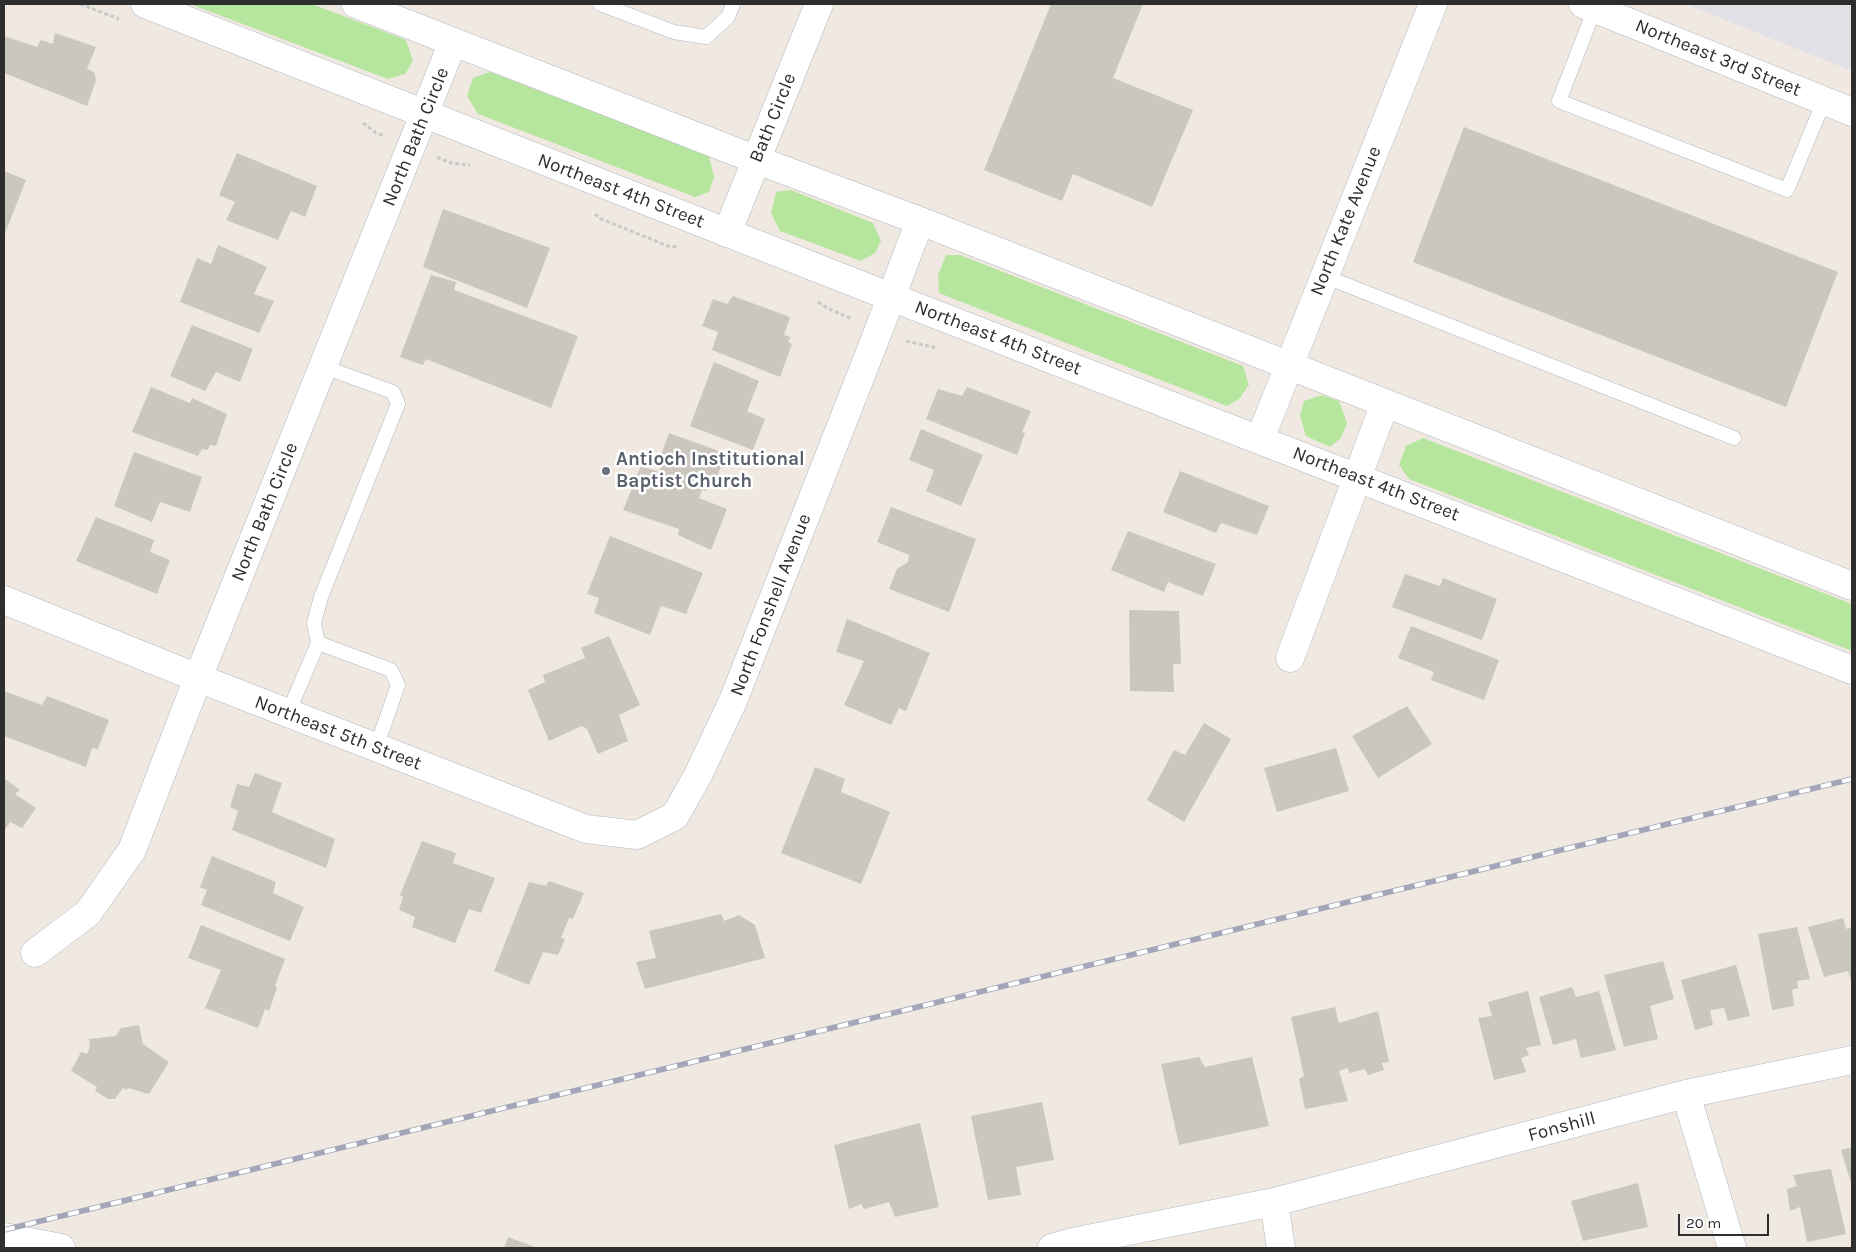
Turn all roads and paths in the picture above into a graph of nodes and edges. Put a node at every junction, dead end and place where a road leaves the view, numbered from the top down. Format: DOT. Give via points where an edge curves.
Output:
graph roads {
  1 [pos="145,4"];
  2 [pos="356,4"];
  3 [pos="600,4"];
  4 [pos="733,4"];
  5 [pos="819,4"];
  6 [pos="1433,4"];
  7 [pos="1589,6"];
  8 [pos="453,42"];
  9 [pos="1824,101"];
  10 [pos="1852,112"];
  11 [pos="425,114"];
  12 [pos="757,160"];
  13 [pos="920,221"];
  14 [pos="727,233"];
  15 [pos="1324,276"];
  16 [pos="891,297"];
  17 [pos="1290,365"];
  18 [pos="324,366"];
  19 [pos="1385,403"];
  20 [pos="1734,438"];
  21 [pos="1260,439"];
  22 [pos="1357,477"];
  23 [pos="1852,586"];
  24 [pos="4,600"];
  25 [pos="318,643"];
  26 [pos="1290,658"];
  27 [pos="1852,670"];
  28 [pos="198,678"];
  29 [pos="288,713"];
  30 [pos="376,748"];
  31 [pos="675,816"];
  32 [pos="35,954"];
  33 [pos="1852,1060"];
  34 [pos="1686,1094"];
  35 [pos="1274,1202"];
  36 [pos="4,1237"];
  37 [pos="61,1248"];
  38 [pos="1052,1248"];
  39 [pos="1281,1248"];
  40 [pos="1732,1248"];
  1 -- 11 [label="street, Northeast 4th Street"];
  2 -- 8 [label="street"];
  3 -- 4 [label="lane" via="674,32 706,37 728,17"];
  5 -- 12 [label="street, Bath Circle"];
  6 -- 15 [label="street, North Kate Avenue"];
  7 -- 9 [label="street, Northeast 3rd Street"];
  7 -- 9 [label="lane" via="1559,101 1788,190"];
  8 -- 11 [label="street, North Bath Circle"];
  8 -- 12 [label="street"];
  9 -- 10 [label="street, Northeast 3rd Street"];
  11 -- 14 [label="street, Northeast 4th Street"];
  11 -- 18 [label="street, North Bath Circle"];
  12 -- 13 [label="street"];
  12 -- 14 [label="street, Bath Circle"];
  13 -- 16 [label="street, North Fonshell Avenue"];
  13 -- 17 [label="street"];
  14 -- 16 [label="street, Northeast 4th Street"];
  15 -- 17 [label="street, North Kate Avenue"];
  15 -- 20 [label="lane"];
  16 -- 21 [label="street, Northeast 4th Street"];
  16 -- 31 [label="street, North Fonshell Avenue" via="733,701"];
  17 -- 19 [label="street"];
  17 -- 21 [label="street, North Kate Avenue"];
  18 -- 25 [label="lane" via="393,392 398,404 321,597 314,623"];
  18 -- 28 [label="street, North Bath Circle"];
  19 -- 22 [label="street"];
  19 -- 23 [label="street"];
  21 -- 22 [label="street, Northeast 4th Street"];
  22 -- 26 [label="street"];
  22 -- 27 [label="street, Northeast 4th Street"];
  24 -- 28 [label="street, Northeast 5th Street"];
  25 -- 29 [label="lane"];
  25 -- 30 [label="lane" via="391,670 398,685"];
  28 -- 29 [label="street, Northeast 5th Street"];
  28 -- 32 [label="street, North Bath Circle" via="132,850 88,913"];
  29 -- 30 [label="street, Northeast 5th Street"];
  30 -- 31 [label="street, Northeast 5th Street" via="586,829 637,836"];
  33 -- 34 [label="street, Fonshill"];
  34 -- 35 [label="street, Fonshill"];
  34 -- 40 [label="street"];
  35 -- 38 [label="street"];
  35 -- 39 [label="street"];
  36 -- 37 [label="street"];
}
